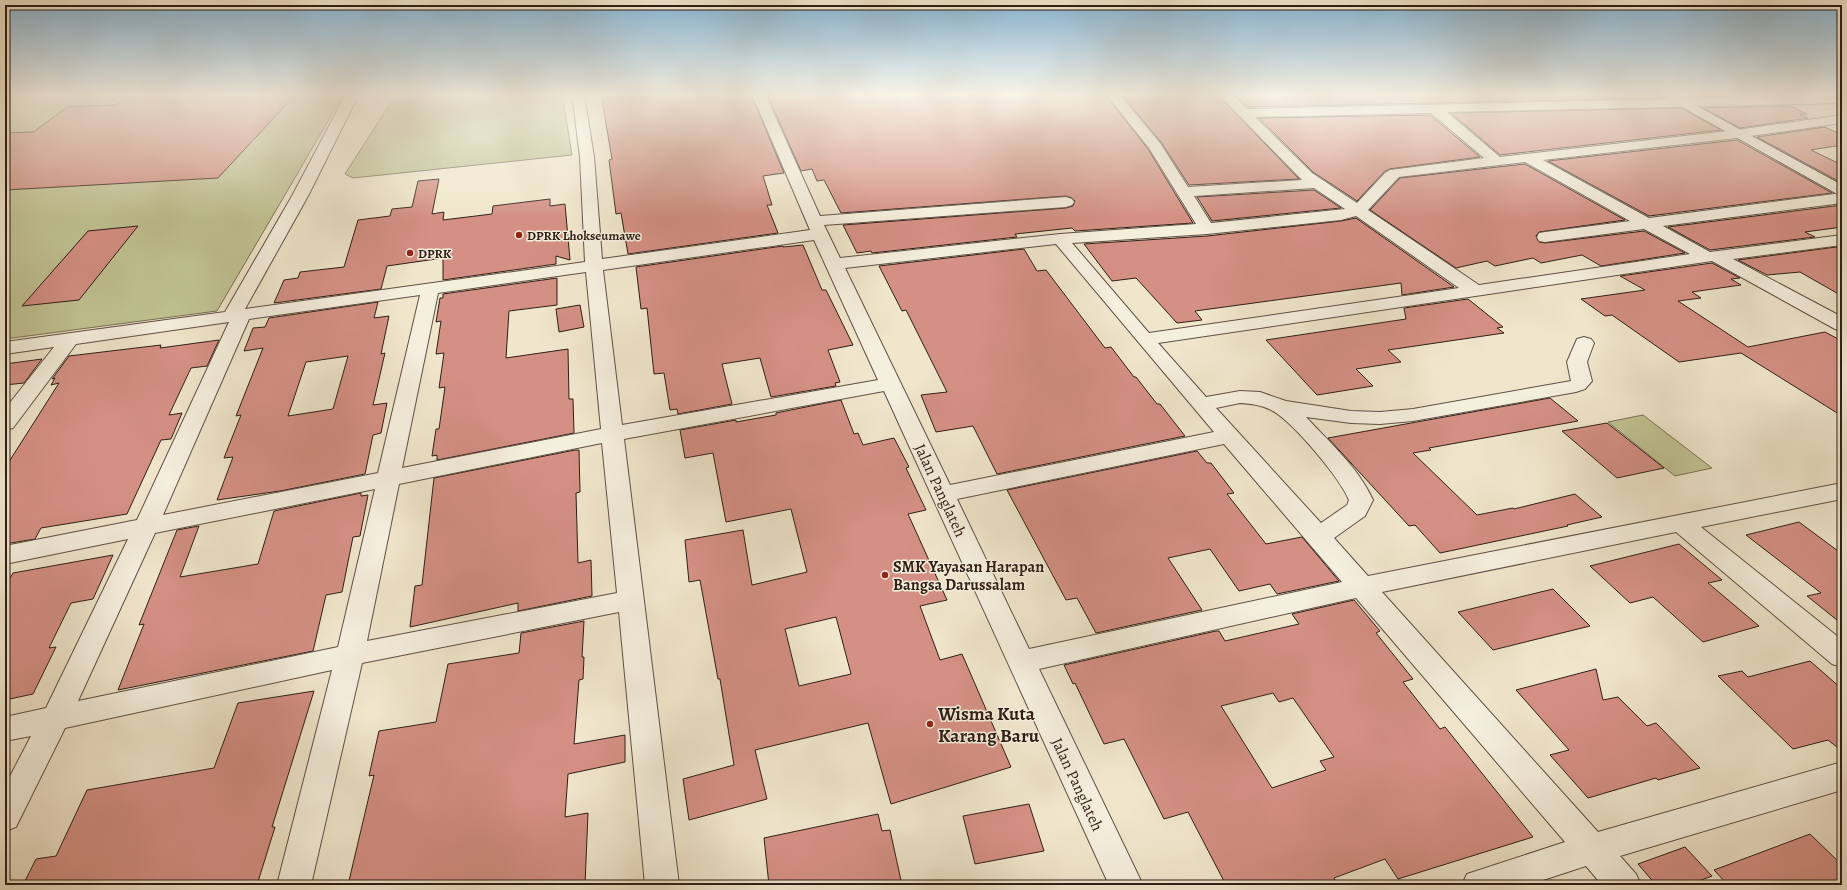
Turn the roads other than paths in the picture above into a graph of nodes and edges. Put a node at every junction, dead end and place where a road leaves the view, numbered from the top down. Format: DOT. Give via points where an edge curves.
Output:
graph roads {
  1 [pos="331,136"];
  2 [pos="584,136"];
  3 [pos="776,136"];
  4 [pos="1146,136"];
  5 [pos="1265,136"];
  6 [pos="1466,136"];
  7 [pos="1724,136"];
  8 [pos="1740,136"];
  9 [pos="1528,158"];
  10 [pos="1496,162"];
  11 [pos="1318,183"];
  12 [pos="1842,191"];
  13 [pos="1184,192"];
  14 [pos="1842,198"];
  15 [pos="1066,202"];
  16 [pos="1359,211"];
  17 [pos="1647,224"];
  18 [pos="817,227"];
  19 [pos="1207,229"];
  20 [pos="1545,237"];
  21 [pos="1060,239"];
  22 [pos="1842,240"];
  23 [pos="1711,256"];
  24 [pos="835,264"];
  25 [pos="594,266"];
  26 [pos="430,289"];
  27 [pos="1476,291"];
  28 [pos="237,316"];
  29 [pos="1842,325"];
  30 [pos="70,339"];
  31 [pos="1144,339"];
  32 [pos="1584,343"];
  33 [pos="5,348"];
  34 [pos="890,384"];
  35 [pos="1201,404"];
  36 [pos="1281,407"];
  37 [pos="5,423"];
  38 [pos="612,434"];
  39 [pos="1229,436"];
  40 [pos="389,479"];
  41 [pos="1842,491"];
  42 [pos="944,494"];
  43 [pos="1680,523"];
  44 [pos="147,527"];
  45 [pos="1318,537"];
  46 [pos="5,555"];
  47 [pos="1361,586"];
  48 [pos="631,600"];
  49 [pos="350,655"];
  50 [pos="1842,656"];
  51 [pos="1020,662"];
  52 [pos="56,718"];
  53 [pos="5,729"];
  54 [pos="1842,776"];
  55 [pos="5,817"];
  56 [pos="1592,849"];
  57 [pos="294,885"];
  58 [pos="662,885"];
  59 [pos="1126,885"];
  60 [pos="1479,885"];
  61 [pos="1624,885"];
  1 -- 28 [label="street"];
  2 -- 25 [label="street"];
  3 -- 18 [label="street, Jalan Panglateh"];
  4 -- 13 [label="street"];
  5 -- 11 [label="street" via="1307,176"];
  6 -- 10 [label="street"];
  7 -- 9 [label="street"];
  8 -- 12 [label="street"];
  9 -- 10 [label="street"];
  9 -- 17 [label="street"];
  10 -- 16 [label="street" via="1395,173"];
  11 -- 13 [label="street"];
  11 -- 16 [label="street"];
  13 -- 19 [label="street"];
  14 -- 17 [label="street"];
  15 -- 18 [label="street"];
  16 -- 19 [label="street" via="1326,217"];
  16 -- 27 [label="street"];
  17 -- 20 [label="street"];
  17 -- 23 [label="street"];
  18 -- 24 [label="street, Jalan Panglateh"];
  18 -- 25 [label="street"];
  19 -- 21 [label="street"];
  21 -- 24 [label="street"];
  21 -- 31 [label="street"];
  22 -- 23 [label="street"];
  23 -- 27 [label="street"];
  23 -- 29 [label="street"];
  24 -- 34 [label="street, Jalan Panglateh"];
  25 -- 26 [label="street"];
  25 -- 38 [label="street"];
  26 -- 28 [label="street"];
  26 -- 40 [label="street"];
  27 -- 31 [label="street"];
  28 -- 30 [label="street"];
  28 -- 44 [label="street"];
  30 -- 33 [label="street"];
  30 -- 37 [label="street"];
  31 -- 35 [label="street"];
  32 -- 36 [label="street" via="1577,362 1582,381 1569,388 1413,415 1380,418 1351,417"];
  34 -- 38 [label="street"];
  34 -- 42 [label="street, Jalan Panglateh"];
  35 -- 36 [label="street" via="1240,397 1260,398"];
  35 -- 39 [label="street"];
  36 -- 45 [label="street" via="1295,418 1340,466 1358,491 1361,500 1357,510"];
  38 -- 40 [label="street"];
  38 -- 48 [label="street"];
  39 -- 42 [label="street"];
  39 -- 45 [label="street"];
  40 -- 44 [label="street"];
  40 -- 49 [label="street"];
  41 -- 43 [label="street"];
  42 -- 51 [label="street, Jalan Panglateh"];
  43 -- 47 [label="street"];
  43 -- 50 [label="street"];
  44 -- 46 [label="street"];
  44 -- 52 [label="street"];
  45 -- 47 [label="street"];
  47 -- 51 [label="street"];
  47 -- 56 [label="street"];
  48 -- 49 [label="street"];
  48 -- 58 [label="street"];
  49 -- 52 [label="street"];
  49 -- 57 [label="street"];
  51 -- 59 [label="street, Jalan Panglateh"];
  52 -- 53 [label="street"];
  52 -- 55 [label="street"];
  54 -- 56 [label="street"];
  56 -- 60 [label="street"];
  56 -- 61 [label="street"];
}
